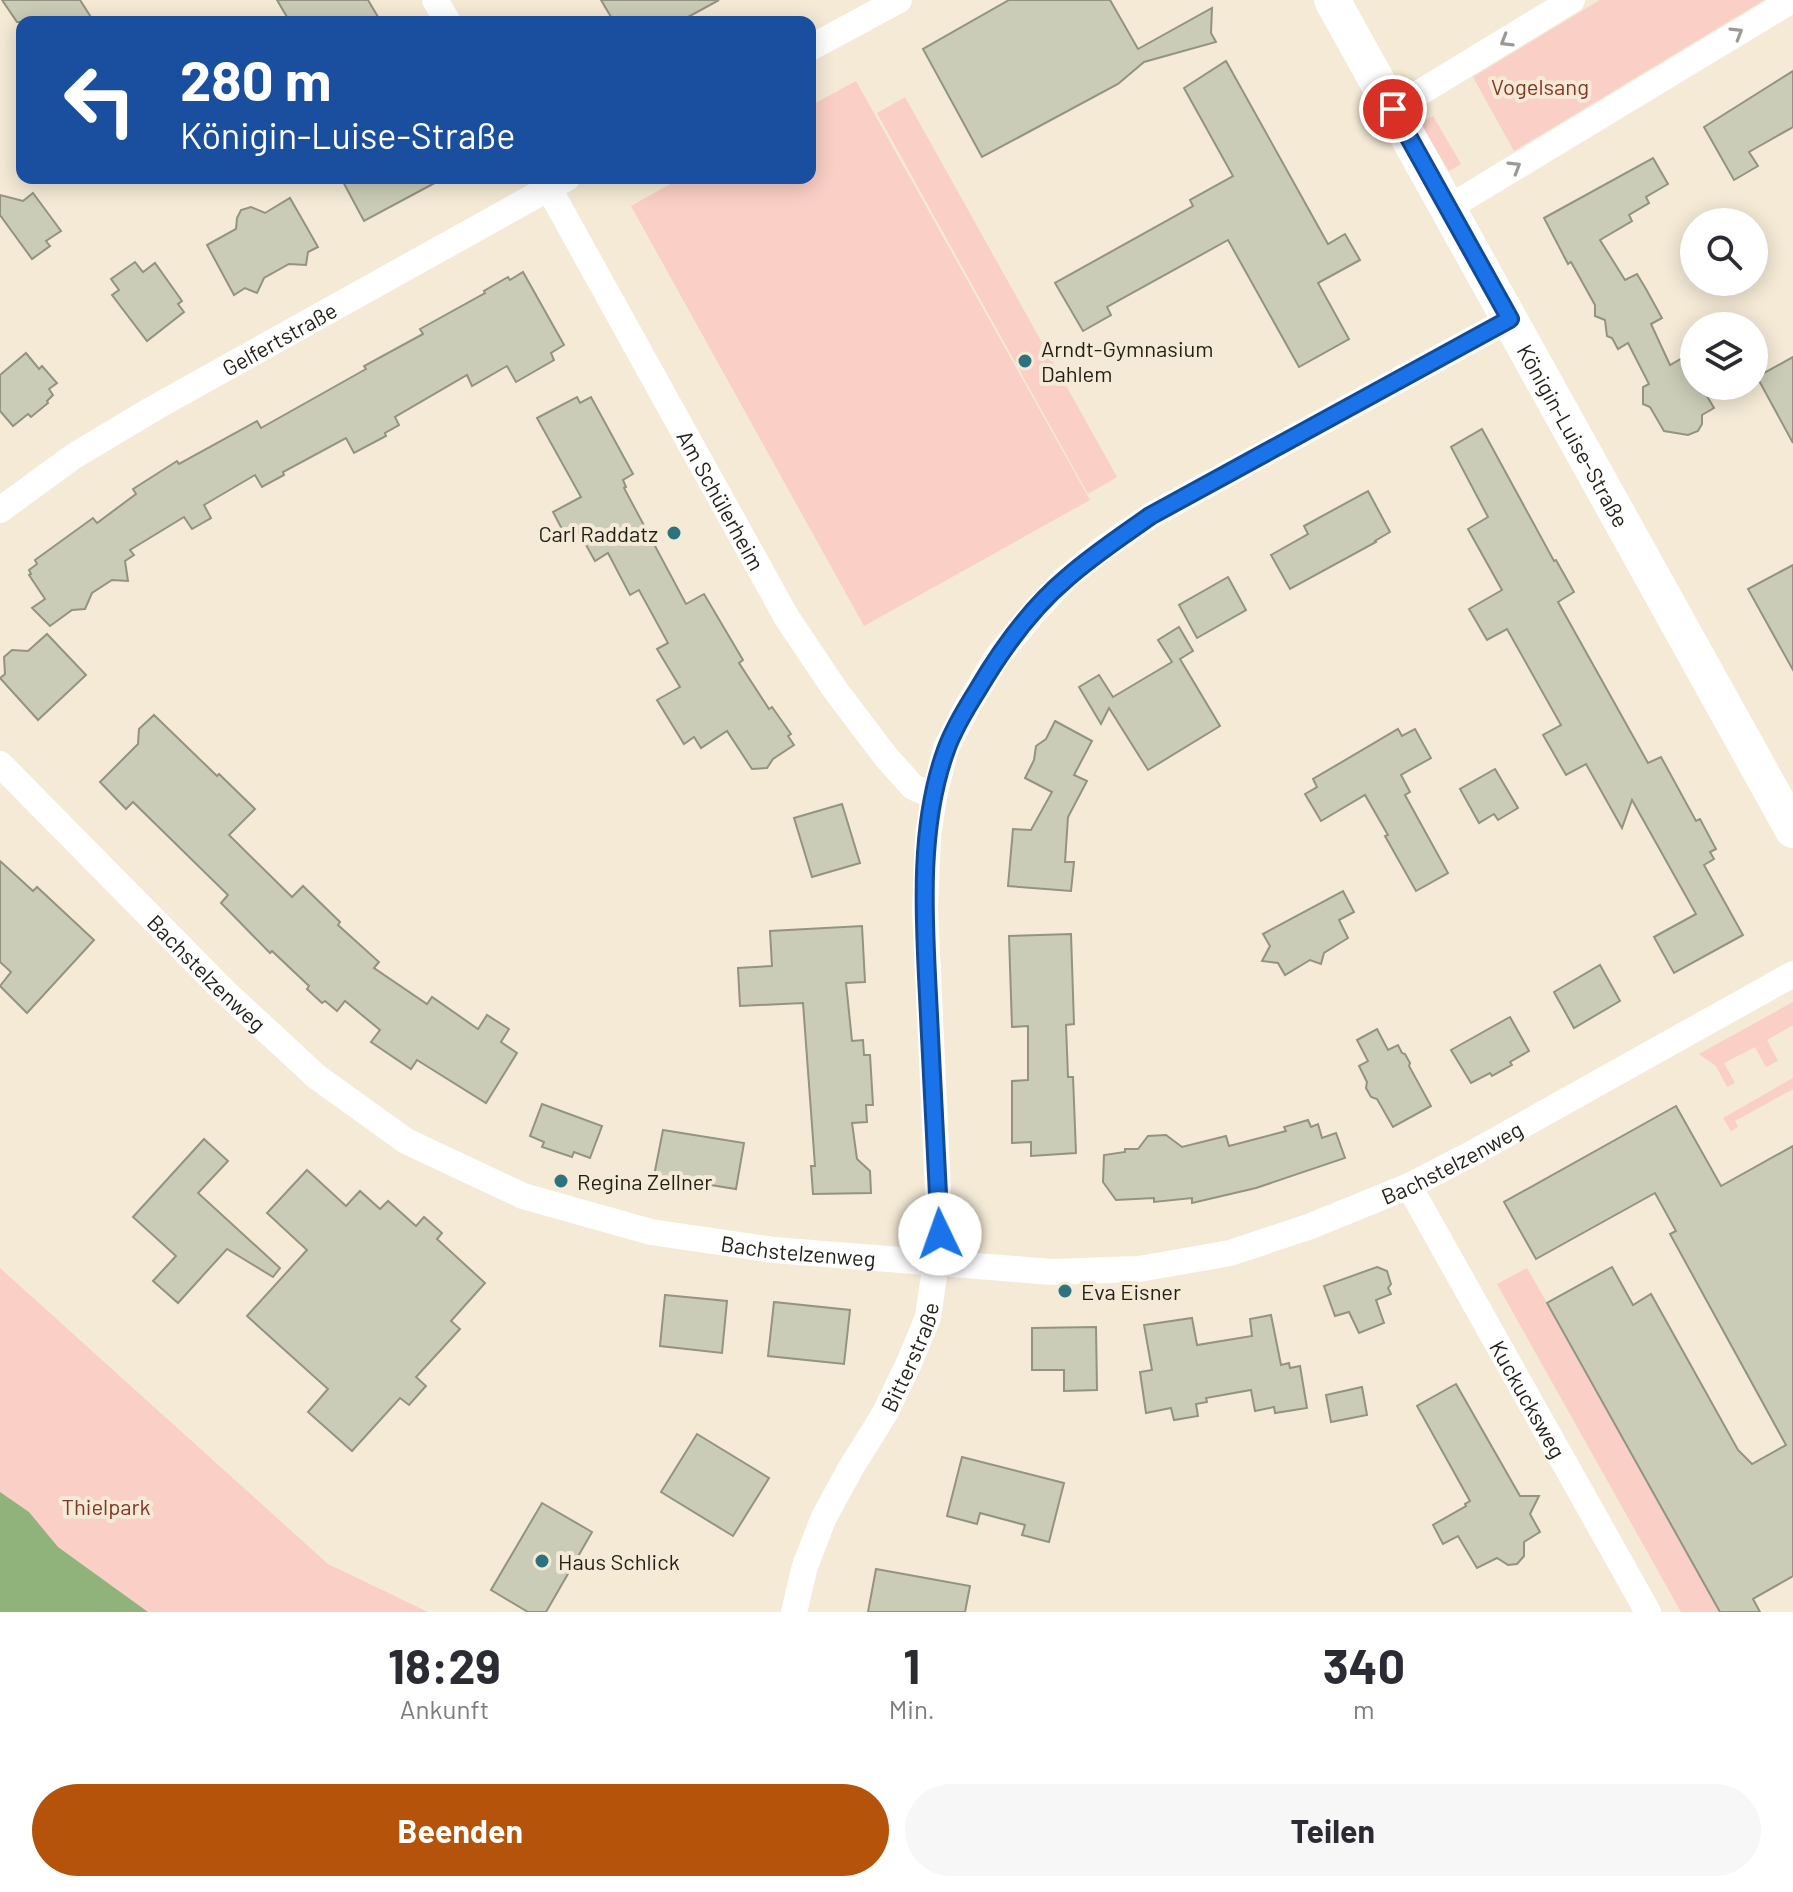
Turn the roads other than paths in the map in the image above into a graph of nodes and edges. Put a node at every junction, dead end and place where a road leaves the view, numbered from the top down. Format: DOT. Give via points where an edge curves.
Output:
graph roads {
  1 [pos="899,0"];
  2 [pos="1332,0"];
  3 [pos="1572,0"];
  4 [pos="1792,0"];
  5 [pos="816,45"];
  6 [pos="1393,109"];
  7 [pos="548,184"];
  8 [pos="555,184"];
  9 [pos="1448,208"];
  10 [pos="1510,319"];
  11 [pos="0,510"];
  12 [pos="0,764"];
  13 [pos="934,796"];
  14 [pos="1793,830"];
  15 [pos="1793,974"];
  16 [pos="1409,1186"];
  17 [pos="936,1263"];
  18 [pos="794,1612"];
  19 [pos="1648,1612"];
  1 -- 5 [label="street"];
  2 -- 6 [label="main road, Königin-Luise-Straße"];
  3 -- 6 [label="street, one-way"];
  9 -- 4 [label="street, one-way"];
  6 -- 9 [label="main road, Königin-Luise-Straße"];
  7 -- 11 [label="street, Gelfertstraße" via="156,407 74,456"];
  8 -- 13 [label="street, Am Schülerheim" via="787,618 887,758 913,787"];
  9 -- 10 [label="main road, Königin-Luise-Straße"];
  10 -- 13 [label="street, Bitterstraße" via="1150,516 1065,579 997,657 946,748"];
  10 -- 14 [label="main road, Königin-Luise-Straße"];
  12 -- 17 [label="street, Bachstelzenweg" via="224,991 317,1077 406,1141 523,1196 651,1232 774,1250"];
  13 -- 17 [label="street, Bitterstraße" via="925,909 940,1234"];
  15 -- 16 [label="street, Bachstelzenweg"];
  16 -- 17 [label="street, Bachstelzenweg" via="1230,1253 1139,1269 1052,1272"];
  16 -- 19 [label="street, Kuckucksweg"];
  17 -- 18 [label="street, Bitterstraße" via="928,1317 885,1413 824,1517"];
}
